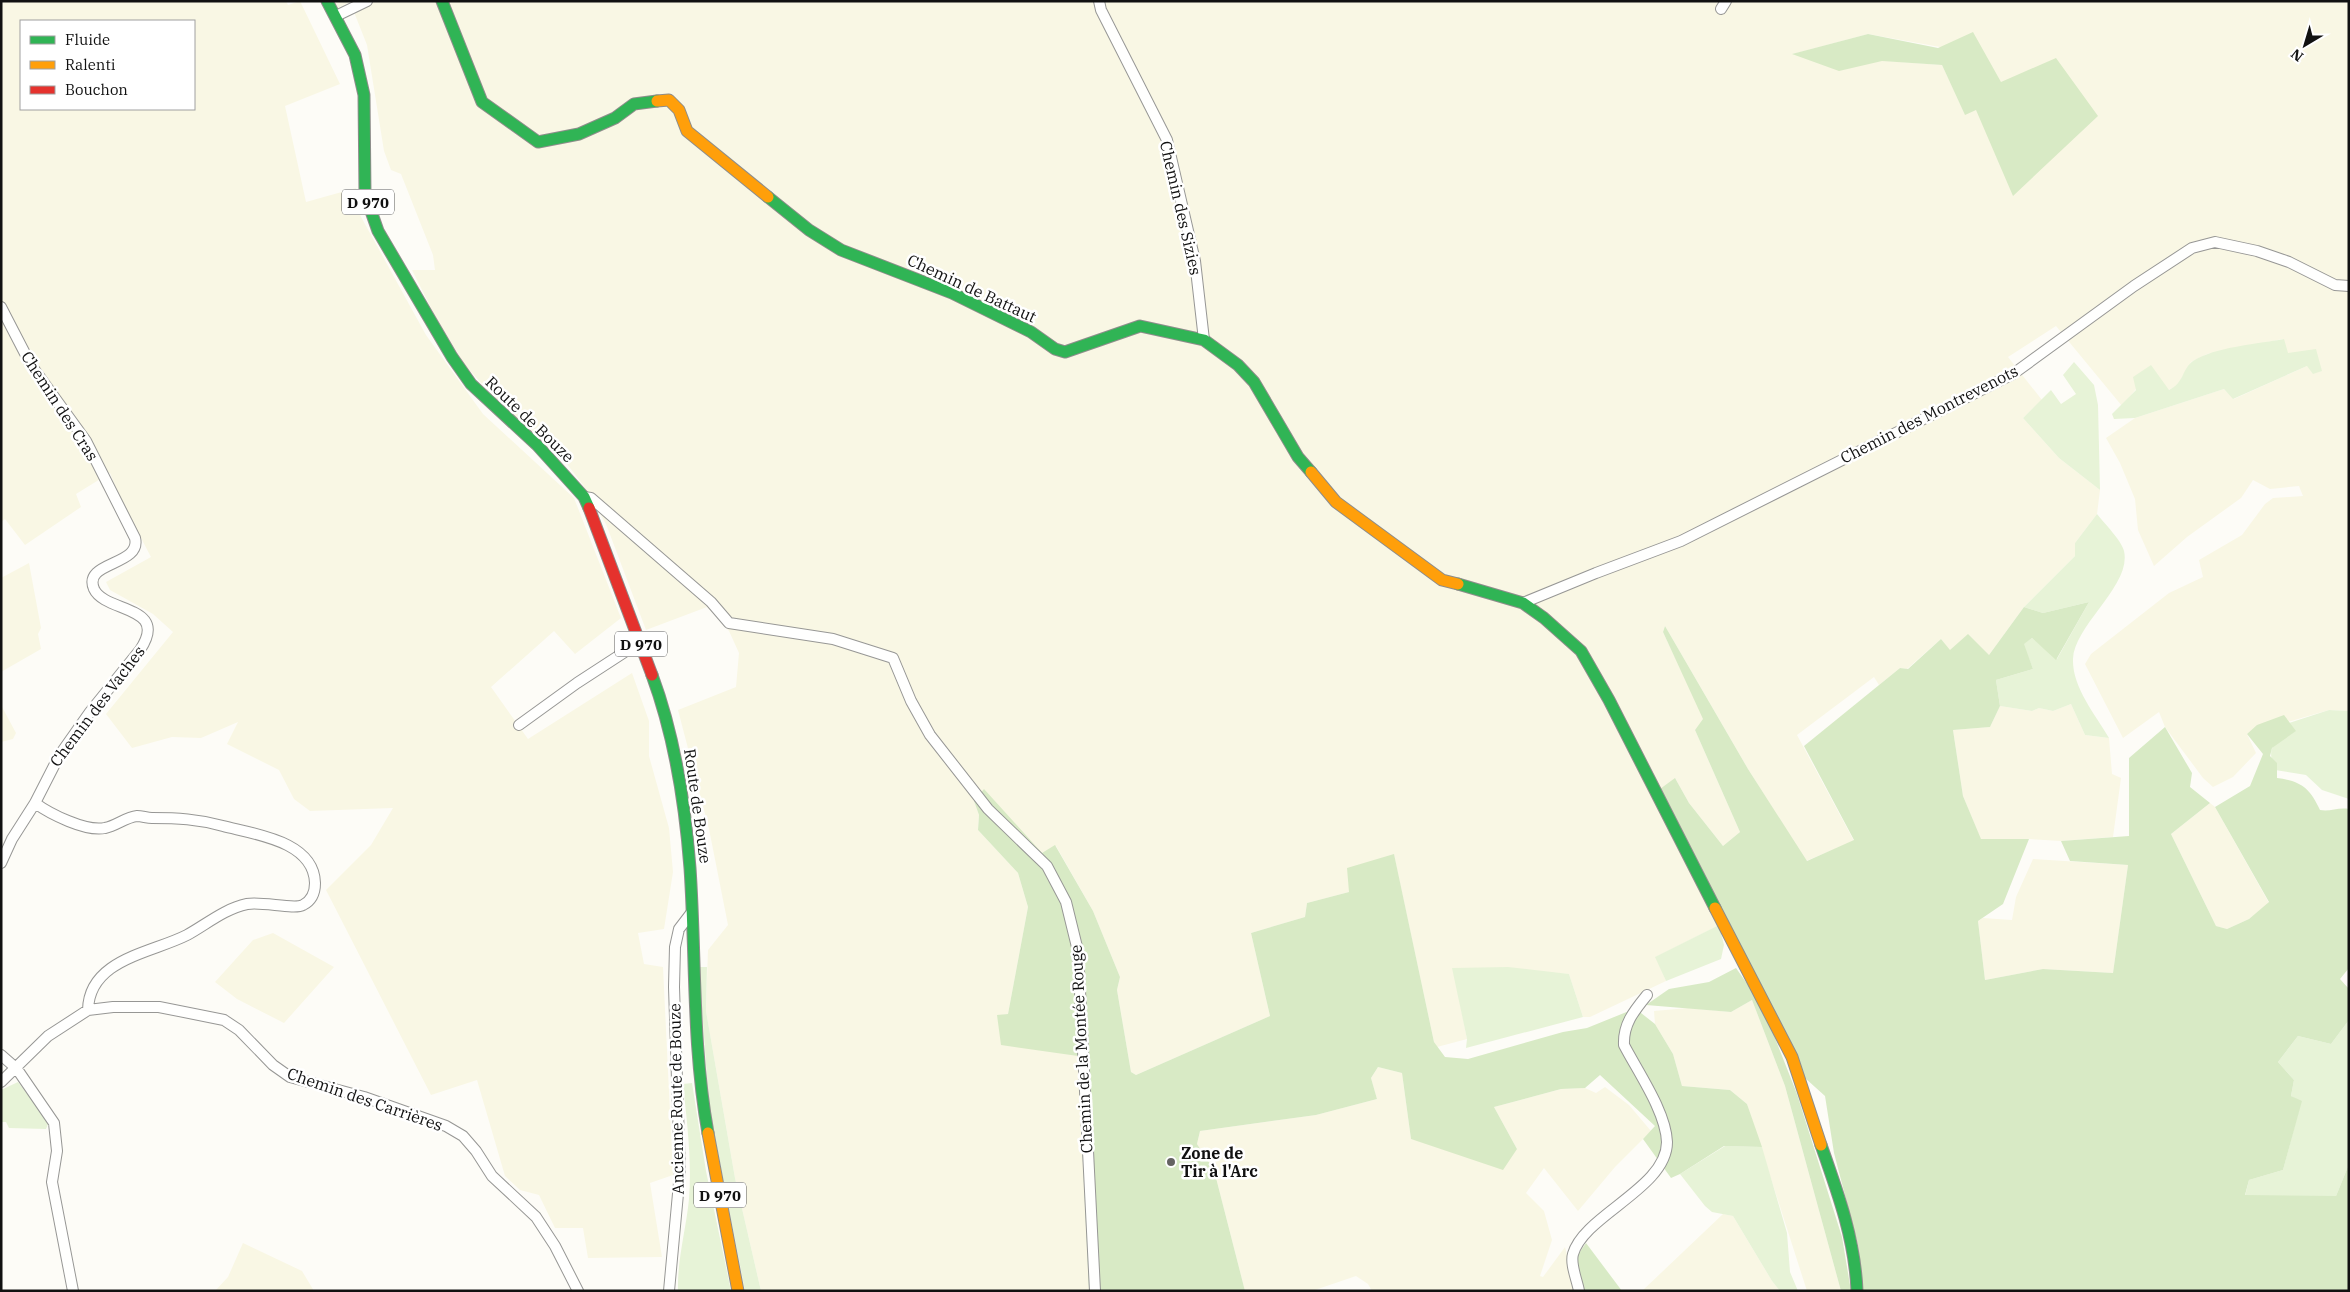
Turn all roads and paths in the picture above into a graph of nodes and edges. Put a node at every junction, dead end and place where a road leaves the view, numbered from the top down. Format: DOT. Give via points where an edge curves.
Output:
graph roads {
  1 [pos="327,1"];
  2 [pos="367,1"];
  3 [pos="442,1"];
  4 [pos="1099,1"];
  5 [pos="336,16"];
  6 [pos="2349,286"];
  7 [pos="1,307"];
  8 [pos="1204,340"];
  9 [pos="584,497"];
  10 [pos="1523,603"];
  11 [pos="148,630"];
  12 [pos="640,642"];
  13 [pos="519,725"];
  14 [pos="35,803"];
  15 [pos="1,861"];
  16 [pos="692,912"];
  17 [pos="1647,995"];
  18 [pos="88,1010"];
  19 [pos="1,1055"];
  20 [pos="16,1069"];
  21 [pos="1,1082"];
  22 [pos="73,1291"];
  23 [pos="578,1291"];
  24 [pos="669,1291"];
  25 [pos="738,1291"];
  26 [pos="1096,1291"];
  27 [pos="1580,1291"];
  28 [pos="1857,1291"];
  1 -- 5 [label="street, D 970"];
  2 -- 5 [label="street"];
  3 -- 8 [label="street, Chemin de Battaut" via="482,102 538,142 580,134 615,118 634,104 669,100 679,110 687,131 809,230 841,250 960,297 1031,332 1055,349 1065,352 1140,326"];
  4 -- 8 [label="street, Chemin des Sizies" via="1167,140 1195,260"];
  5 -- 9 [label="street, Route de Bouze / D 970" via="356,55 364,95 365,194 378,231 471,384 543,451"];
  6 -- 10 [label="street, Chemin des Montrevenots" via="2335,285 2290,262 2256,251 2215,242 2192,248 2013,374 1681,541"];
  7 -- 11 [label="street, Chemin des Cras" via="31,365 86,441 135,538 136,546 132,553 96,573 94,589 138,615"];
  8 -- 10 [label="street, Chemin de Battaut" via="1238,365 1254,382 1298,457 1336,502 1442,580"];
  9 -- 12 [label="street, Route de Bouze / D 970"];
  9 -- 26 [label="street, Chemin de la Montée Rouge" via="591,498 710,602 729,623 832,639 892,658 910,701 930,735 988,809 1047,866 1066,902 1078,951"];
  10 -- 28 [label="street, Chemin de Battaut" via="1581,651 1792,1057 1842,1206 1856,1262"];
  11 -- 14 [label="street, Chemin des Vaches" via="140,650 50,769"];
  12 -- 13 [label="street"];
  12 -- 16 [label="street, Route de Bouze / D 970" via="672,741 684,806"];
  14 -- 15 [label="street, Chemin des Vaches"];
  14 -- 18 [label="street" via="69,821 93,829 105,828 136,816 195,818 262,836 299,853 307,860 314,876 314,893 299,906 262,903 238,906 181,938 119,963 96,985"];
  16 -- 24 [label="street, Ancienne Route de Bouze" via="679,929 675,948 680,1172"];
  16 -- 25 [label="street, Route de Bouze / D 970" via="694,1007 702,1100"];
  17 -- 27 [label="street" via="1631,1014 1624,1032 1624,1045 1664,1124 1667,1143 1664,1158 1621,1205 1585,1233 1576,1246 1572,1255"];
  18 -- 20 [label="street" via="48,1036"];
  18 -- 23 [label="street, Chemin des Carrières" via="159,1007 224,1020 246,1035 290,1076 364,1097 446,1126 464,1136 492,1176 536,1216"];
  19 -- 20 [label="street"];
  20 -- 21 [label="street"];
  20 -- 22 [label="street" via="54,1123 57,1151 52,1182"];
}
